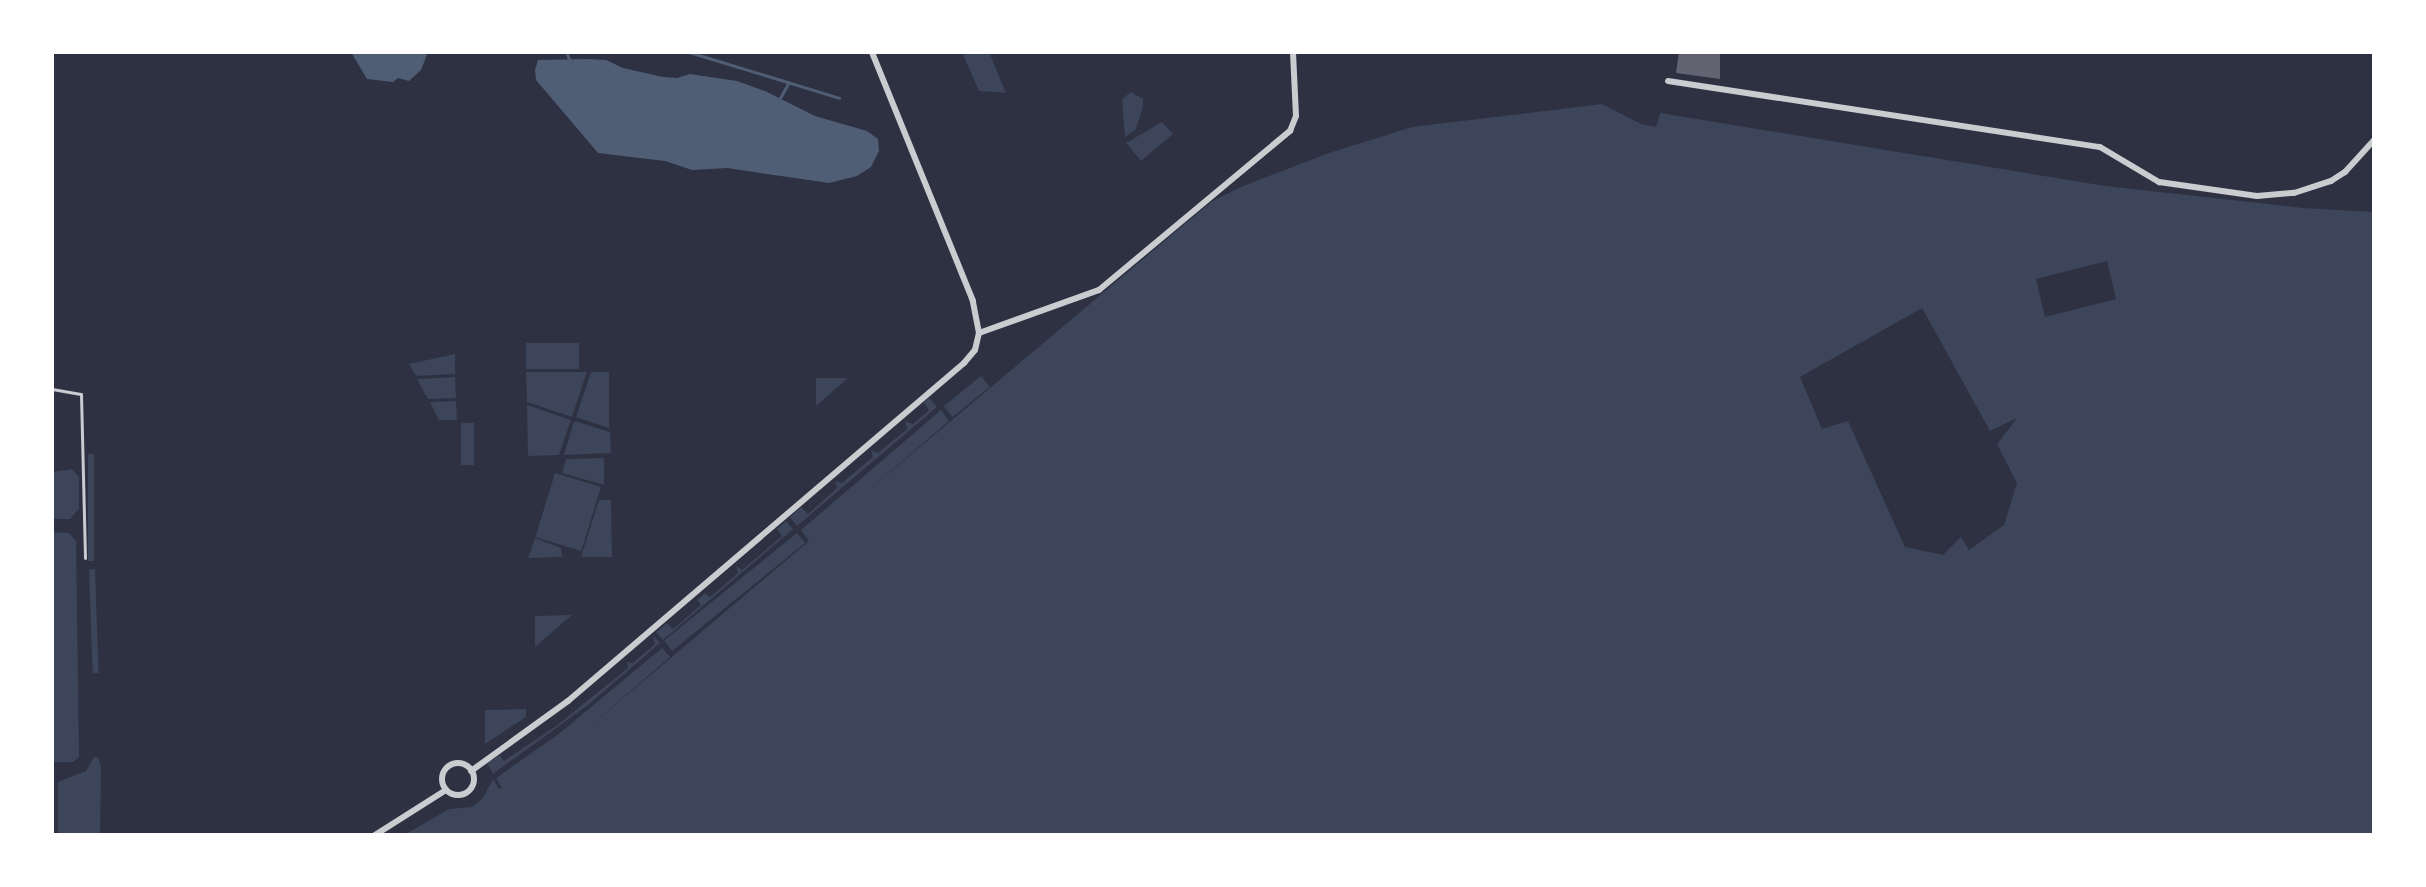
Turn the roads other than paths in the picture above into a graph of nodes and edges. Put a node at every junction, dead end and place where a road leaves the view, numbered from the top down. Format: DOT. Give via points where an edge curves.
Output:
graph roads {
  1 [pos="872,52"];
  2 [pos="1293,52"];
  3 [pos="1668,81"];
  4 [pos="2374,140"];
  5 [pos="979,333"];
  6 [pos="52,389"];
  7 [pos="85,558"];
  8 [pos="471,771"];
  9 [pos="446,790"];
  10 [pos="375,835"];
  1 -- 5 [label="street" via="973,301"];
  2 -- 5 [label="street" via="1296,116 1290,131 1099,290"];
  3 -- 4 [label="street" via="2100,147 2159,182 2257,196 2331,181"];
  5 -- 8 [label="street" via="975,350 964,363 568,701"];
  6 -- 7 [label="lane" via="81,394"];
  8 -- 9 [label="street" via="468,791 456,795"];
  8 -- 9 [label="street" via="462,764 449,766 442,779"];
  9 -- 10 [label="street"];
}
